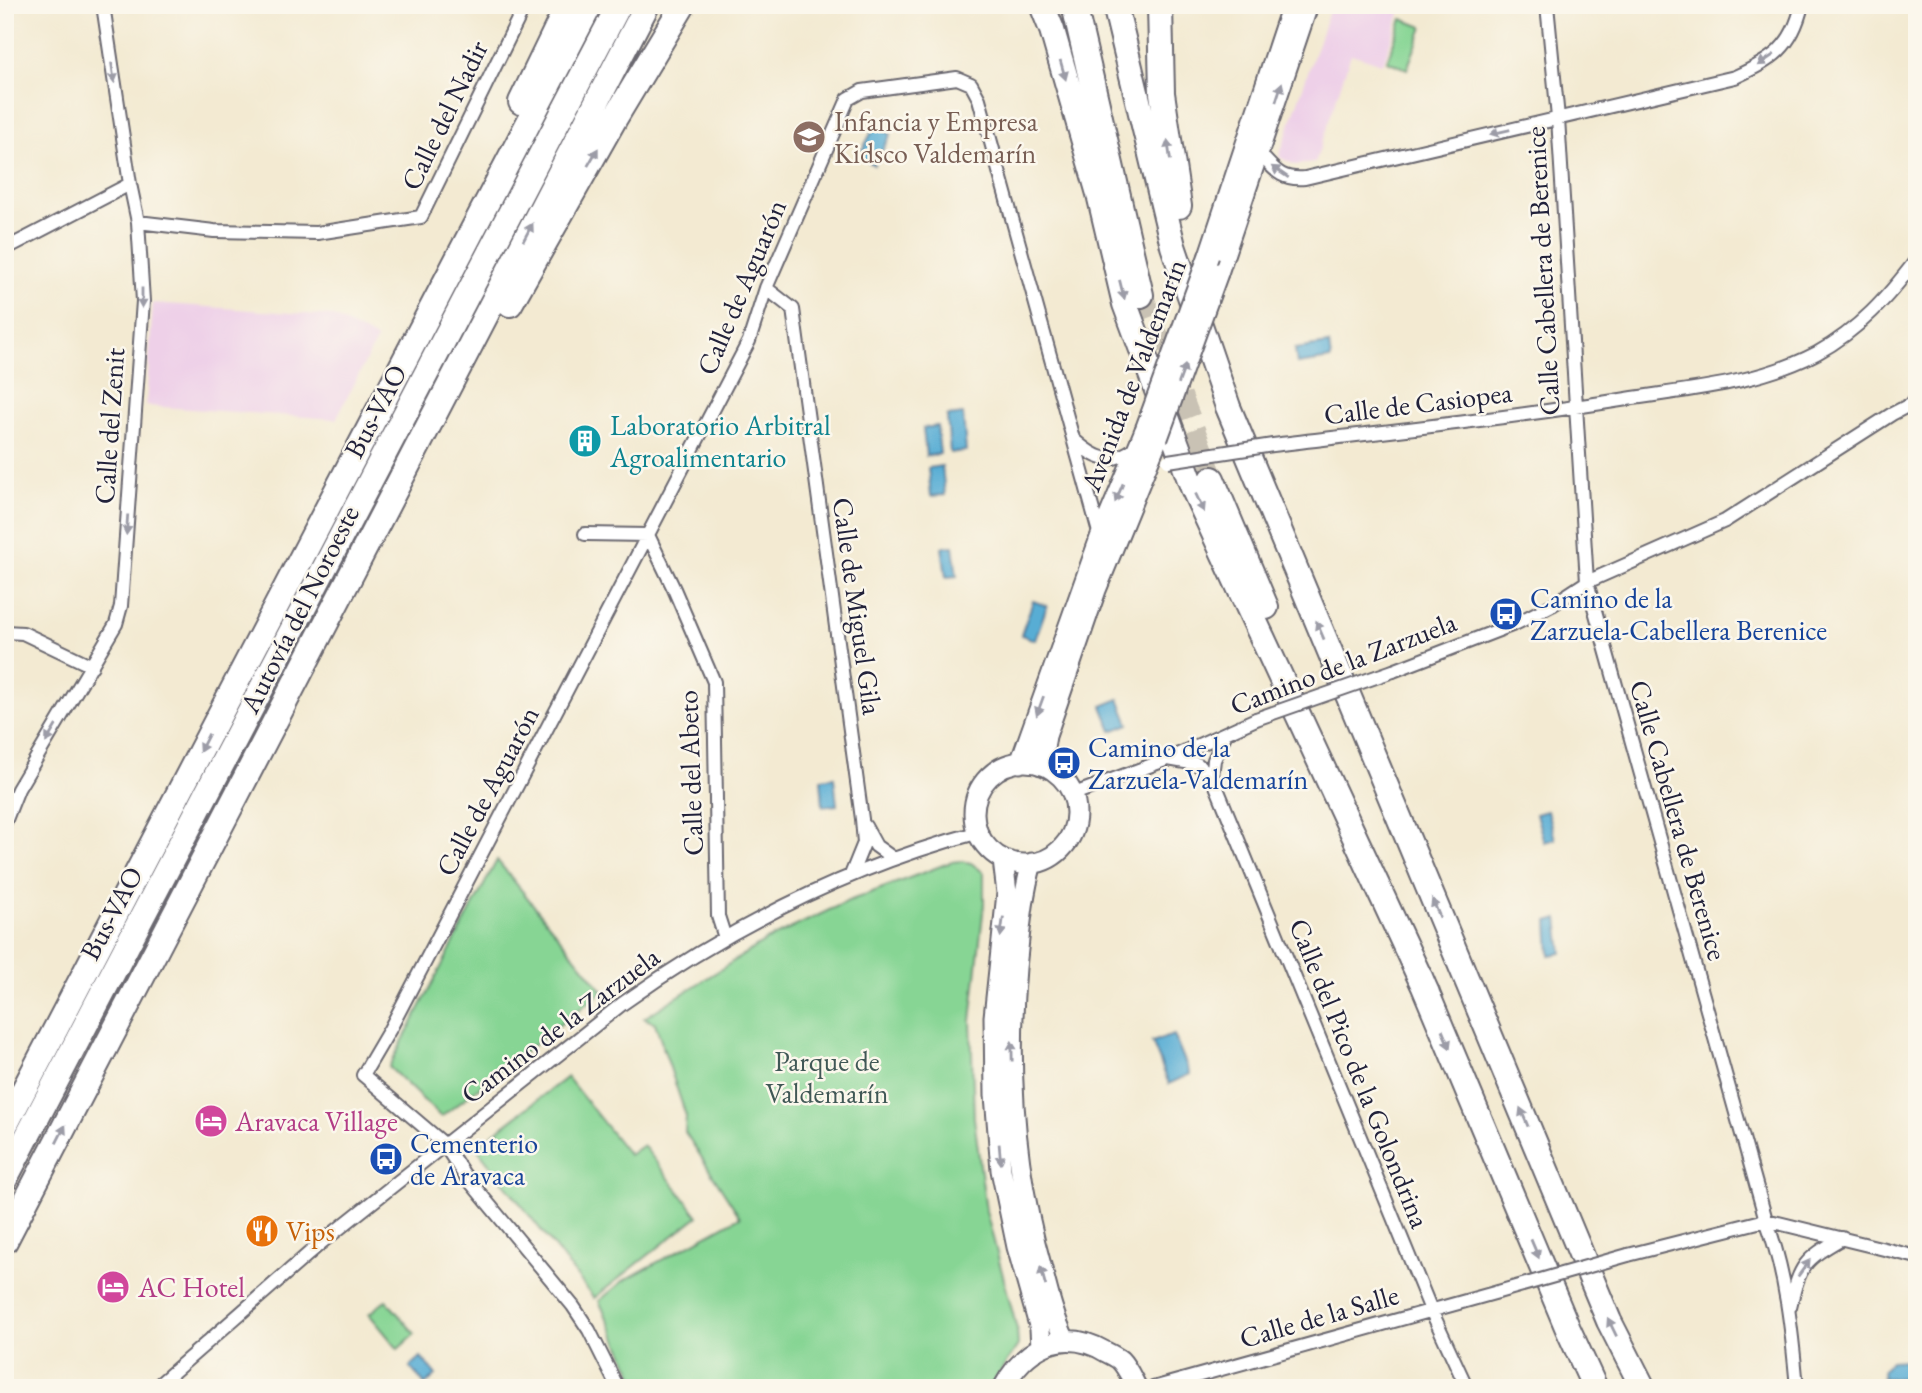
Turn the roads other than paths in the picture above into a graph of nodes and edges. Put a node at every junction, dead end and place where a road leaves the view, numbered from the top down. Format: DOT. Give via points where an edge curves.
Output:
graph roads {
  1 [pos="103,5"];
  2 [pos="525,5"];
  3 [pos="568,5"];
  4 [pos="590,5"];
  5 [pos="620,5"];
  6 [pos="647,5"];
  7 [pos="673,5"];
  8 [pos="683,5"];
  9 [pos="1042,5"];
  10 [pos="1074,5"];
  11 [pos="1115,5"];
  12 [pos="1160,5"];
  13 [pos="1292,5"];
  14 [pos="1308,5"];
  15 [pos="1547,5"];
  16 [pos="1802,5"];
  17 [pos="615,118"];
  18 [pos="1558,118"];
  19 [pos="1259,153"];
  20 [pos="130,184"];
  21 [pos="138,222"];
  22 [pos="5,249"];
  23 [pos="1917,259"];
  24 [pos="1214,264"];
  25 [pos="766,288"];
  26 [pos="1142,295"];
  27 [pos="1917,401"];
  28 [pos="1228,407"];
  29 [pos="1575,407"];
  30 [pos="371,422"];
  31 [pos="1073,439"];
  32 [pos="1149,449"];
  33 [pos="1097,457"];
  34 [pos="1083,476"];
  35 [pos="1212,479"];
  36 [pos="585,534"];
  37 [pos="648,535"];
  38 [pos="1100,538"];
  39 [pos="1587,582"];
  40 [pos="5,632"];
  41 [pos="92,666"];
  42 [pos="1226,733"];
  43 [pos="1168,759"];
  44 [pos="1020,763"];
  45 [pos="1041,765"];
  46 [pos="1212,776"];
  47 [pos="1074,794"];
  48 [pos="862,818"];
  49 [pos="5,822"];
  50 [pos="976,833"];
  51 [pos="894,859"];
  52 [pos="1003,860"];
  53 [pos="1032,863"];
  54 [pos="851,875"];
  55 [pos="725,938"];
  56 [pos="86,968"];
  57 [pos="135,988"];
  58 [pos="1427,993"];
  59 [pos="5,1109"];
  60 [pos="5,1126"];
  61 [pos="444,1144"];
  62 [pos="5,1179"];
  63 [pos="30,1195"];
  64 [pos="1766,1220"];
  65 [pos="1842,1238"];
  66 [pos="5,1241"];
  67 [pos="1917,1257"];
  68 [pos="5,1264"];
  69 [pos="1431,1310"];
  70 [pos="1788,1314"];
  71 [pos="1065,1340"];
  72 [pos="1041,1347"];
  73 [pos="155,1388"];
  74 [pos="618,1388"];
  75 [pos="1003,1388"];
  76 [pos="1136,1388"];
  77 [pos="1153,1388"];
  78 [pos="1467,1388"];
  79 [pos="1595,1388"];
  80 [pos="1643,1388"];
  81 [pos="1797,1388"];
  1 -- 20 [label="street, Calle del Zenit, one-way"];
  2 -- 21 [label="street, Calle del Nadir" via="421,217 317,233 214,231"];
  3 -- 30 [label="highway" via="374,395"];
  4 -- 30 [label="highway, Autovía del Noroeste"];
  5 -- 62 [label="highway, Bus-VAO"];
  57 -- 6 [label="highway, Autovía del Noroeste, one-way"];
  7 -- 17 [label="highway"];
  8 -- 17 [label="highway"];
  9 -- 58 [label="highway, one-way" via="1099,194 1125,304 1193,488"];
  10 -- 26 [label="highway"];
  11 -- 28 [label="highway" via="1173,246"];
  28 -- 12 [label="highway, one-way" via="1170,159 1162,93"];
  13 -- 24 [label="street, Avenida de Valdemarín"];
  19 -- 14 [label="street, Avenida de Valdemarín, one-way"];
  15 -- 18 [label="street, Calle Cabellera de Berenice"];
  16 -- 18 [label="street, one-way" via="1787,41 1769,61 1735,77"];
  57 -- 17 [label="highway, one-way" via="186,920 517,290"];
  18 -- 19 [label="street, one-way" via="1305,178 1280,174"];
  18 -- 29 [label="street, Calle Cabellera de Berenice"];
  19 -- 24 [label="street, Avenida de Valdemarín"];
  20 -- 21 [label="street, Calle del Zenit"];
  20 -- 22 [label="street"];
  21 -- 41 [label="street, Calle del Zenit, one-way" via="143,301 121,606"];
  23 -- 29 [label="street, Calle de Casiopea" via="1886,300 1855,328 1816,353 1748,380"];
  24 -- 32 [label="street, Avenida de Valdemarín, bridge"];
  25 -- 31 [label="street, Calle de Aguarón" via="848,99 862,91 957,78 971,85 979,99"];
  25 -- 37 [label="street, Calle de Aguarón" via="749,341"];
  25 -- 48 [label="street, Calle de Miguel Gila" via="793,309"];
  27 -- 39 [label="street, Camino de la Zarzuela" via="1725,521"];
  80 -- 28 [label="highway, one-way" via="1599,1296"];
  29 -- 32 [label="street, Calle de Casiopea, bridge" via="1273,445"];
  29 -- 39 [label="street, Calle Cabellera de Berenice"];
  30 -- 56 [label="highway, Autovía del Noroeste, one-way"];
  31 -- 33 [label="street"];
  31 -- 34 [label="street, Calle de Aguarón"];
  32 -- 33 [label="street, Calle de Casiopea" via="1116,458"];
  32 -- 38 [label="street, Avenida de Valdemarín, one-way"];
  32 -- 45 [label="street, Avenida de Valdemarín" via="1046,736"];
  33 -- 34 [label="street" via="1088,462"];
  34 -- 38 [label="street, Calle de Aguarón"];
  35 -- 58 [label="highway"];
  36 -- 37 [label="street"];
  37 -- 55 [label="street, Calle del Abeto" via="714,681 718,916"];
  37 -- 61 [label="street, Calle de Aguarón" via="363,1075"];
  38 -- 44 [label="street, Avenida de Valdemarín, one-way"];
  39 -- 42 [label="street, Camino de la Zarzuela, bridge" via="1517,623"];
  39 -- 64 [label="street, Calle Cabellera de Berenice"];
  40 -- 41 [label="street" via="23,633"];
  41 -- 49 [label="street, Calle del Zenit, one-way" via="18,789"];
  42 -- 43 [label="street, Camino de la Zarzuela"];
  42 -- 46 [label="street"];
  43 -- 46 [label="street" via="1197,764"];
  43 -- 47 [label="street, Camino de la Zarzuela"];
  44 -- 45 [label="street"];
  44 -- 50 [label="street" via="1004,766 984,782 973,807"];
  45 -- 47 [label="street" via="1058,772"];
  46 -- 69 [label="street, Calle del Pico de la Golondrina"];
  47 -- 53 [label="street" via="1077,812 1069,839 1050,857"];
  48 -- 51 [label="street, Calle de Miguel Gila" via="876,846"];
  48 -- 54 [label="street, Calle de Miguel Gila" via="864,843"];
  50 -- 51 [label="street, Camino de la Zarzuela"];
  50 -- 52 [label="street" via="987,849"];
  51 -- 54 [label="street, Camino de la Zarzuela"];
  52 -- 53 [label="street"];
  52 -- 72 [label="street, one-way" via="1007,893 994,1017 995,1095 1001,1170"];
  71 -- 53 [label="street, one-way" via="1034,1243 1019,1167 1013,1094 1012,1017 1023,895"];
  54 -- 55 [label="street, Camino de la Zarzuela"];
  55 -- 61 [label="street, Camino de la Zarzuela" via="622,1004"];
  56 -- 59 [label="highway"];
  56 -- 60 [label="highway, Autovía del Noroeste"];
  63 -- 57 [label="highway, Autovía del Noroeste, one-way"];
  58 -- 79 [label="highway, one-way"];
  61 -- 73 [label="street, Camino de la Zarzuela" via="312,1250"];
  61 -- 74 [label="street" via="573,1306"];
  63 -- 66 [label="highway, Autovía del Noroeste"];
  63 -- 68 [label="highway"];
  64 -- 65 [label="street"];
  64 -- 69 [label="street, Calle de la Salle, bridge"];
  64 -- 70 [label="street, Calle Cabellera de Berenice" via="1778,1253"];
  65 -- 67 [label="street"];
  70 -- 65 [label="street, one-way" via="1798,1275 1809,1260"];
  69 -- 77 [label="street, Calle de la Salle"];
  69 -- 78 [label="street, Calle del Pico de la Golondrina"];
  70 -- 81 [label="street, Calle Cabellera de Berenice"];
  71 -- 72 [label="street"];
  71 -- 76 [label="street" via="1091,1343 1120,1360"];
  72 -- 75 [label="street" via="1019,1362"];
}
